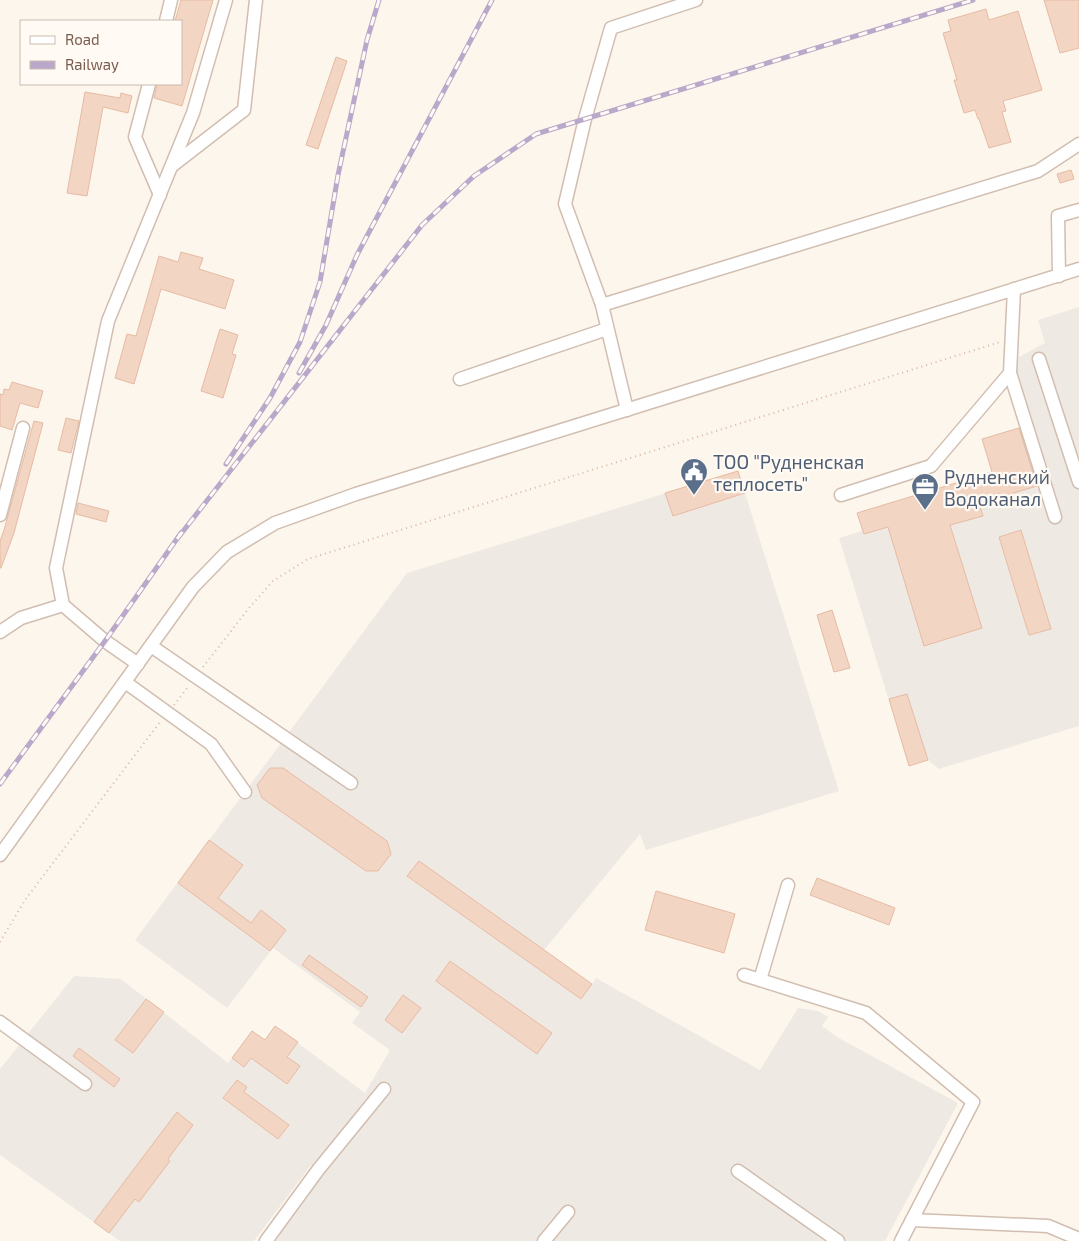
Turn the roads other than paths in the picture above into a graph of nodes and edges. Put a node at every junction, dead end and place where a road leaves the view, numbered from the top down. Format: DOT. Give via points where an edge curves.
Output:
graph roads {
  1 [pos="171,0"];
  2 [pos="226,0"];
  3 [pos="256,0"];
  4 [pos="696,0"];
  5 [pos="166,20"];
  6 [pos="149,85"];
  7 [pos="1079,144"];
  8 [pos="171,167"];
  9 [pos="160,195"];
  10 [pos="1079,210"];
  11 [pos="1079,269"];
  12 [pos="1059,276"];
  13 [pos="1014,289"];
  14 [pos="602,305"];
  15 [pos="608,329"];
  16 [pos="1039,359"];
  17 [pos="1010,373"];
  18 [pos="460,379"];
  19 [pos="627,410"];
  20 [pos="23,428"];
  21 [pos="1079,482"];
  22 [pos="841,495"];
  23 [pos="0,515"];
  24 [pos="1055,517"];
  25 [pos="64,605"];
  26 [pos="0,632"];
  27 [pos="151,646"];
  28 [pos="138,664"];
  29 [pos="124,682"];
  30 [pos="351,783"];
  31 [pos="245,792"];
  32 [pos="0,855"];
  33 [pos="788,885"];
  34 [pos="744,975"];
  35 [pos="760,980"];
  36 [pos="0,1022"];
  37 [pos="85,1084"];
  38 [pos="384,1089"];
  39 [pos="738,1171"];
  40 [pos="568,1212"];
  41 [pos="912,1220"];
  42 [pos="1079,1239"];
  43 [pos="266,1241"];
  44 [pos="544,1241"];
  45 [pos="838,1241"];
  46 [pos="902,1241"];
  1 -- 5 [label="street"];
  2 -- 8 [label="street" via="193,113"];
  3 -- 8 [label="street" via="244,110"];
  4 -- 14 [label="street" via="612,28 585,119 565,204"];
  6 -- 9 [label="street" via="135,137"];
  7 -- 14 [label="street" via="1038,171"];
  8 -- 9 [label="street"];
  9 -- 25 [label="street" via="108,321 56,568"];
  10 -- 12 [label="street" via="1058,216"];
  11 -- 12 [label="street"];
  12 -- 13 [label="street"];
  13 -- 17 [label="street"];
  13 -- 19 [label="street"];
  14 -- 15 [label="street"];
  15 -- 18 [label="street"];
  15 -- 19 [label="street"];
  16 -- 21 [label="street"];
  17 -- 22 [label="street" via="931,466"];
  17 -- 24 [label="street"];
  19 -- 27 [label="street" via="356,494 275,524 227,552 193,587"];
  20 -- 23 [label="street"];
  25 -- 26 [label="street" via="21,618"];
  25 -- 28 [label="street"];
  27 -- 28 [label="street"];
  27 -- 30 [label="street"];
  28 -- 29 [label="street"];
  29 -- 31 [label="street" via="211,744"];
  29 -- 32 [label="street"];
  33 -- 35 [label="street"];
  34 -- 35 [label="street"];
  35 -- 41 [label="street" via="866,1013 973,1102"];
  36 -- 37 [label="street"];
  38 -- 43 [label="street"];
  39 -- 45 [label="street"];
  40 -- 44 [label="street"];
  41 -- 42 [label="street" via="1048,1226"];
  41 -- 46 [label="street"];
}
